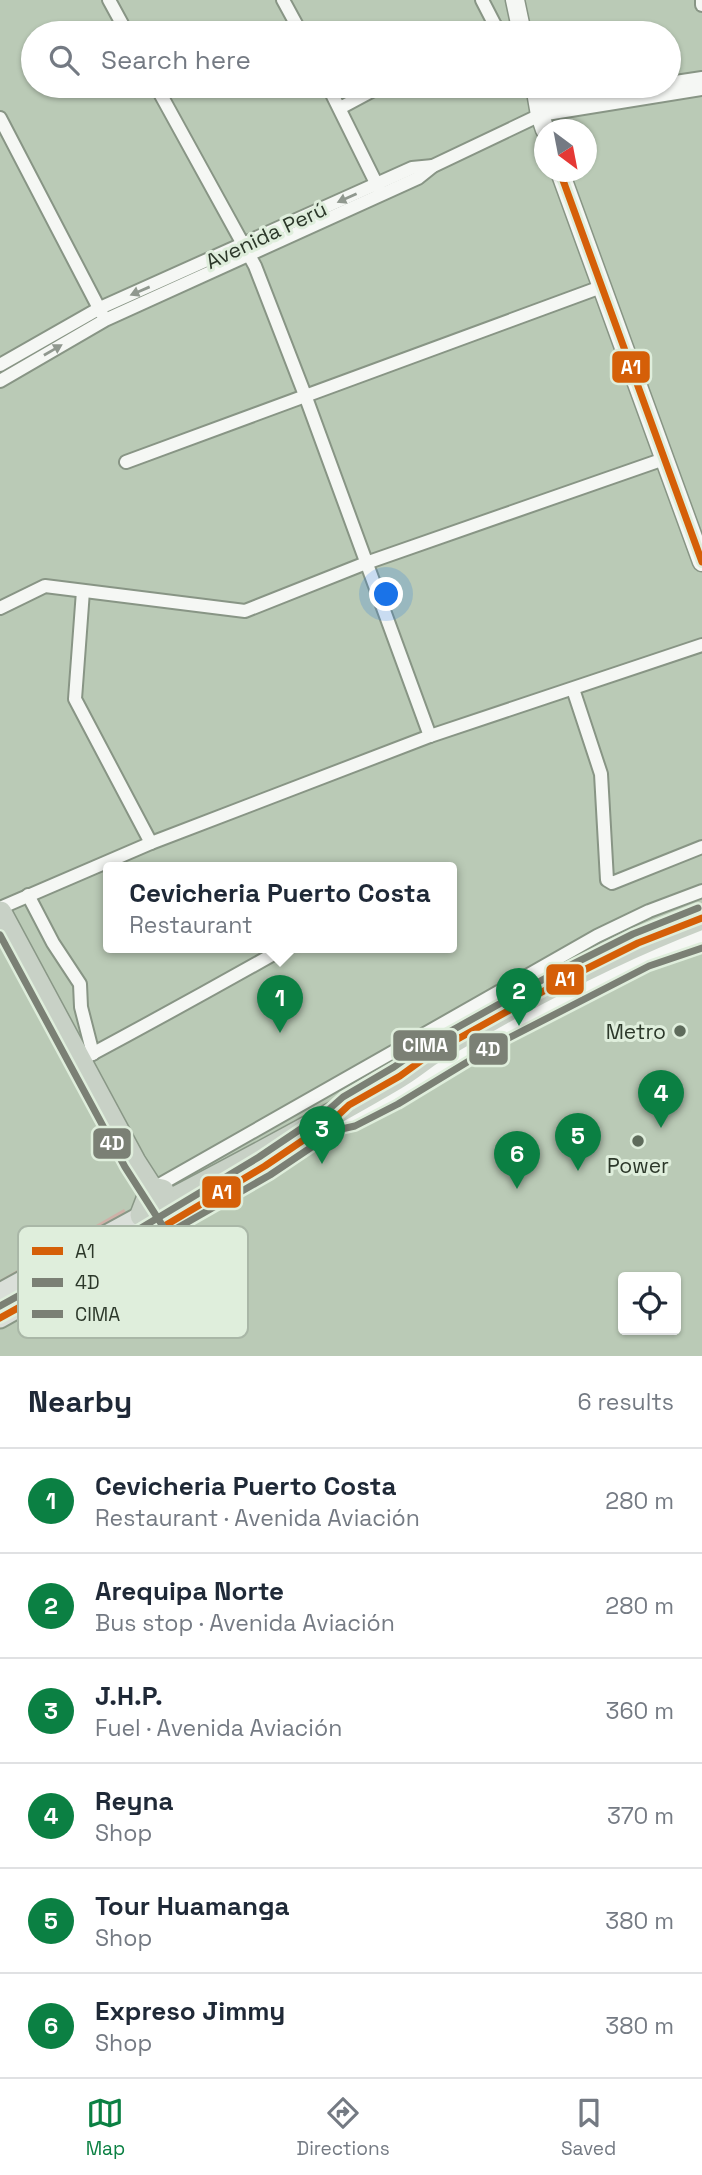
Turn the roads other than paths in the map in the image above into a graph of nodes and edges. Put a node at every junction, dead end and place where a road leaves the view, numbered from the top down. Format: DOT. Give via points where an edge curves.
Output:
graph roads {
  1 [pos="109,0"];
  2 [pos="283,0"];
  3 [pos="482,0"];
  4 [pos="514,0"];
  5 [pos="120,21"];
  6 [pos="294,21"];
  7 [pos="493,21"];
  8 [pos="519,21"];
  9 [pos="702,78"];
  10 [pos="681,81"];
  11 [pos="702,89"];
  12 [pos="681,93"];
  13 [pos="163,98"];
  14 [pos="335,98"];
  15 [pos="359,98"];
  16 [pos="532,98"];
  17 [pos="538,98"];
  18 [pos="609,98"];
  19 [pos="649,98"];
  20 [pos="340,108"];
  21 [pos="542,116"];
  22 [pos="0,118"];
  23 [pos="564,182"];
  24 [pos="379,189"];
  25 [pos="245,250"];
  26 [pos="601,287"];
  27 [pos="102,314"];
  28 [pos="0,365"];
  29 [pos="0,381"];
  30 [pos="305,395"];
  31 [pos="664,459"];
  32 [pos="126,462"];
  33 [pos="702,562"];
  34 [pos="366,563"];
  35 [pos="83,591"];
  36 [pos="0,608"];
  37 [pos="702,645"];
  38 [pos="573,689"];
  39 [pos="430,736"];
  40 [pos="151,843"];
  41 [pos="702,847"];
  42 [pos="106,862"];
  43 [pos="103,863"];
  44 [pos="702,891"];
  45 [pos="28,895"];
  46 [pos="0,910"];
  47 [pos="702,918"];
  48 [pos="702,937"];
  49 [pos="657,943"];
  50 [pos="276,953"];
  51 [pos="86,1057"];
  52 [pos="344,1114"];
  53 [pos="157,1208"];
  54 [pos="124,1226"];
  55 [pos="131,1226"];
  56 [pos="18,1283"];
  57 [pos="0,1293"];
  58 [pos="18,1305"];
  59 [pos="0,1318"];
  1 -- 5 [label="street"];
  2 -- 6 [label="street"];
  3 -- 7 [label="street"];
  4 -- 8 [label="street"];
  9 -- 10 [label="street"];
  11 -- 12 [label="street, Avenida Perú"];
  13 -- 25 [label="street"];
  14 -- 20 [label="street"];
  15 -- 20 [label="street"];
  16 -- 21 [label="street"];
  17 -- 21 [label="street"];
  18 -- 21 [label="street, Avenida Perú"];
  19 -- 21 [label="street, Avenida Perú"];
  20 -- 24 [label="street"];
  21 -- 24 [label="street, Avenida Perú" via="433,166 418,178"];
  22 -- 27 [label="street"];
  23 -- 26 [label="street"];
  24 -- 25 [label="street, Avenida Perú"];
  25 -- 27 [label="street, Avenida Perú"];
  25 -- 30 [label="street"];
  26 -- 30 [label="street"];
  26 -- 31 [label="street"];
  27 -- 28 [label="street"];
  29 -- 27 [label="street, one-way"];
  30 -- 32 [label="street"];
  30 -- 34 [label="street"];
  31 -- 33 [label="street"];
  31 -- 34 [label="street"];
  34 -- 35 [label="street" via="245,611"];
  34 -- 39 [label="street"];
  35 -- 36 [label="street" via="45,586"];
  35 -- 40 [label="street" via="75,699"];
  37 -- 38 [label="street"];
  38 -- 39 [label="street"];
  38 -- 41 [label="street" via="601,774 607,880 612,883"];
  39 -- 40 [label="street"];
  40 -- 42 [label="street"];
  43 -- 45 [label="street"];
  44 -- 53 [label="street" via="597,936"];
  45 -- 46 [label="street"];
  45 -- 51 [label="street" via="80,985"];
  46 -- 51 [label="highway"];
  47 -- 49 [label="highway"];
  48 -- 49 [label="street"];
  49 -- 52 [label="highway" via="580,972 502,1014 429,1055 406,1080"];
  50 -- 51 [label="street"];
  51 -- 53 [label="highway"];
  52 -- 53 [label="highway"];
  52 -- 53 [label="highway" via="265,1166"];
  53 -- 54 [label="main road"];
  53 -- 55 [label="main road"];
  56 -- 57 [label="main road"];
  58 -- 59 [label="main road"];
}
